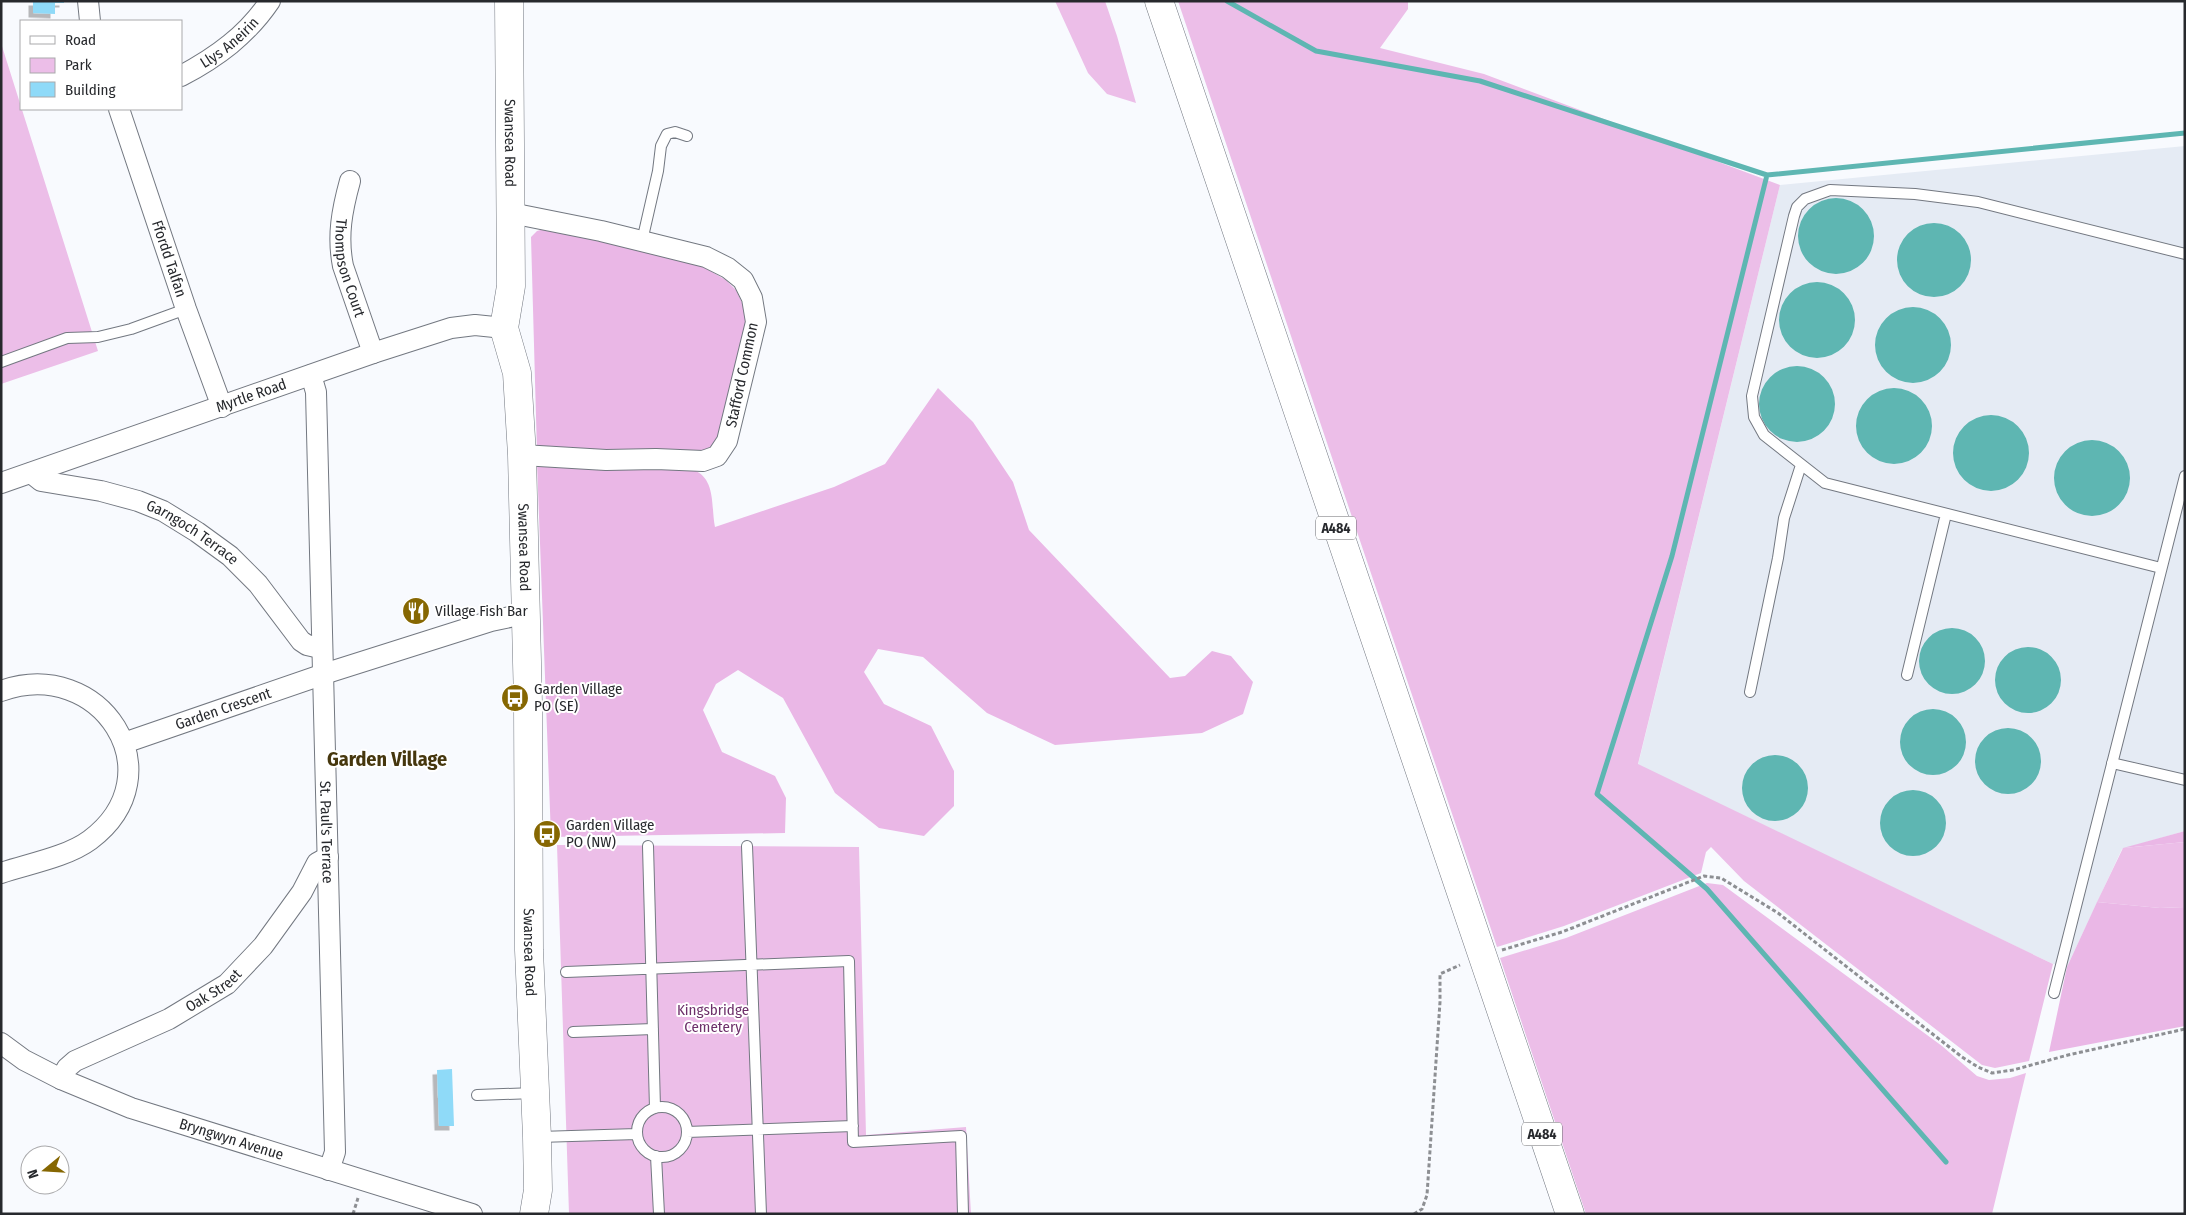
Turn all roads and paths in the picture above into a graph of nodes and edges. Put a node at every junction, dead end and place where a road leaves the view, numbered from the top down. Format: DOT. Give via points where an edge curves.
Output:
graph roads {
  1 [pos="88,1"];
  2 [pos="270,1"];
  3 [pos="509,1"];
  4 [pos="1159,1"];
  5 [pos="90,20"];
  6 [pos="182,75"];
  7 [pos="120,110"];
  8 [pos="687,136"];
  9 [pos="350,181"];
  10 [pos="511,214"];
  11 [pos="642,241"];
  12 [pos="2185,254"];
  13 [pos="186,309"];
  14 [pos="504,328"];
  15 [pos="373,353"];
  16 [pos="1,362"];
  17 [pos="310,375"];
  18 [pos="222,407"];
  19 [pos="522,455"];
  20 [pos="1801,465"];
  21 [pos="31,472"];
  22 [pos="2185,476"];
  23 [pos="1,483"];
  24 [pos="2183,489"];
  25 [pos="1946,514"];
  26 [pos="2161,568"];
  27 [pos="524,614"];
  28 [pos="320,648"];
  29 [pos="1906,674"];
  30 [pos="321,675"];
  31 [pos="1,691"];
  32 [pos="1750,692"];
  33 [pos="124,743"];
  34 [pos="2112,763"];
  35 [pos="2185,780"];
  36 [pos="648,846"];
  37 [pos="747,846"];
  38 [pos="328,857"];
  39 [pos="1,873"];
  40 [pos="1502,950"];
  41 [pos="750,964"];
  42 [pos="1460,965"];
  43 [pos="651,968"];
  44 [pos="566,972"];
  45 [pos="2054,993"];
  46 [pos="653,1029"];
  47 [pos="2185,1029"];
  48 [pos="573,1032"];
  49 [pos="1,1043"];
  50 [pos="61,1078"];
  51 [pos="536,1093"];
  52 [pos="477,1095"];
  53 [pos="654,1108"];
  54 [pos="853,1126"];
  55 [pos="758,1130"];
  56 [pos="687,1132"];
  57 [pos="638,1134"];
  58 [pos="538,1137"];
  59 [pos="656,1156"];
  60 [pos="329,1170"];
  61 [pos="472,1214"];
  62 [pos="534,1214"];
  63 [pos="658,1214"];
  64 [pos="761,1214"];
  65 [pos="963,1214"];
  66 [pos="1414,1214"];
  67 [pos="1570,1214"];
  1 -- 5 [label="street"];
  2 -- 6 [label="street, Llys Aneirin" via="239,38"];
  3 -- 10 [label="main road, Swansea Road"];
  4 -- 67 [label="main road, A484"];
  7 -- 13 [label="street, Ffordd Talfan"];
  8 -- 11 [label="lane" via="675,132 667,134"];
  9 -- 15 [label="street, Thompson Court" via="342,211 340,251"];
  10 -- 11 [label="street, Stafford Common" via="602,230"];
  10 -- 14 [label="main road, Swansea Road" via="511,286"];
  11 -- 19 [label="street, Stafford Common" via="706,257 728,268 743,280 752,298 756,322 727,441 717,456 703,461"];
  12 -- 20 [label="lane" via="1978,202 1841,189 1812,195 1797,207 1794,216 1752,396 1754,417 1764,435"];
  13 -- 16 [label="lane" via="98,337 67,338"];
  13 -- 18 [label="street, Ffordd Talfan"];
  14 -- 15 [label="street, Myrtle Road" via="461,326"];
  14 -- 19 [label="main road, Swansea Road" via="517,373"];
  15 -- 17 [label="street, Myrtle Road"];
  17 -- 18 [label="street, Myrtle Road"];
  17 -- 28 [label="street, St. Paul's Terrace" via="316,392"];
  18 -- 21 [label="street, Myrtle Road"];
  19 -- 27 [label="main road, Swansea Road"];
  20 -- 25 [label="lane" via="1825,482"];
  20 -- 32 [label="lane" via="1784,518"];
  21 -- 23 [label="street, Myrtle Road"];
  21 -- 28 [label="street, Garngoch Terrace" via="41,481 101,491 163,511 230,556 258,584 301,640"];
  22 -- 24 [label="lane"];
  24 -- 26 [label="lane"];
  25 -- 26 [label="lane"];
  25 -- 29 [label="lane"];
  26 -- 34 [label="lane"];
  27 -- 30 [label="street, Garden Crescent" via="491,621"];
  27 -- 51 [label="main road, Swansea Road" via="528,703 529,950"];
  28 -- 30 [label="street, St. Paul's Terrace"];
  30 -- 33 [label="street, Garden Crescent"];
  30 -- 38 [label="street, St. Paul's Terrace"];
  31 -- 33 [label="street" via="46,685 70,689 106,712"];
  33 -- 39 [label="street" via="128,764 126,789 118,809 101,831 81,846"];
  34 -- 35 [label="lane"];
  34 -- 45 [label="lane"];
  36 -- 43 [label="lane"];
  37 -- 41 [label="lane"];
  38 -- 50 [label="street, Oak Street" via="317,863 302,892 263,946 227,984 169,1019 75,1061"];
  38 -- 60 [label="street, St. Paul's Terrace" via="335,1152"];
  40 -- 47 [label="path" via="1562,932 1704,876 1721,878 1778,913 1962,1057 1992,1073"];
  41 -- 43 [label="lane"];
  41 -- 54 [label="lane" via="849,961"];
  41 -- 55 [label="lane"];
  42 -- 66 [label="path" via="1440,974 1427,1195 1422,1209"];
  43 -- 44 [label="lane"];
  43 -- 46 [label="lane"];
  46 -- 48 [label="lane"];
  46 -- 53 [label="lane"];
  49 -- 50 [label="street, Bryngwyn Avenue" via="24,1060"];
  50 -- 60 [label="street, Bryngwyn Avenue" via="131,1108"];
  51 -- 52 [label="lane"];
  51 -- 58 [label="main road, Swansea Road"];
  53 -- 56 [label="lane" via="670,1108 678,1112 684,1119"];
  53 -- 57 [label="lane" via="640,1120"];
  54 -- 55 [label="lane"];
  54 -- 65 [label="lane" via="854,1142 961,1136"];
  55 -- 56 [label="lane"];
  55 -- 64 [label="lane"];
  56 -- 59 [label="lane" via="681,1149 665,1157"];
  57 -- 58 [label="lane"];
  57 -- 59 [label="lane" via="644,1148"];
  58 -- 62 [label="main road, Swansea Road" via="538,1190"];
  59 -- 63 [label="lane"];
  60 -- 61 [label="street, Bryngwyn Avenue"];
}
